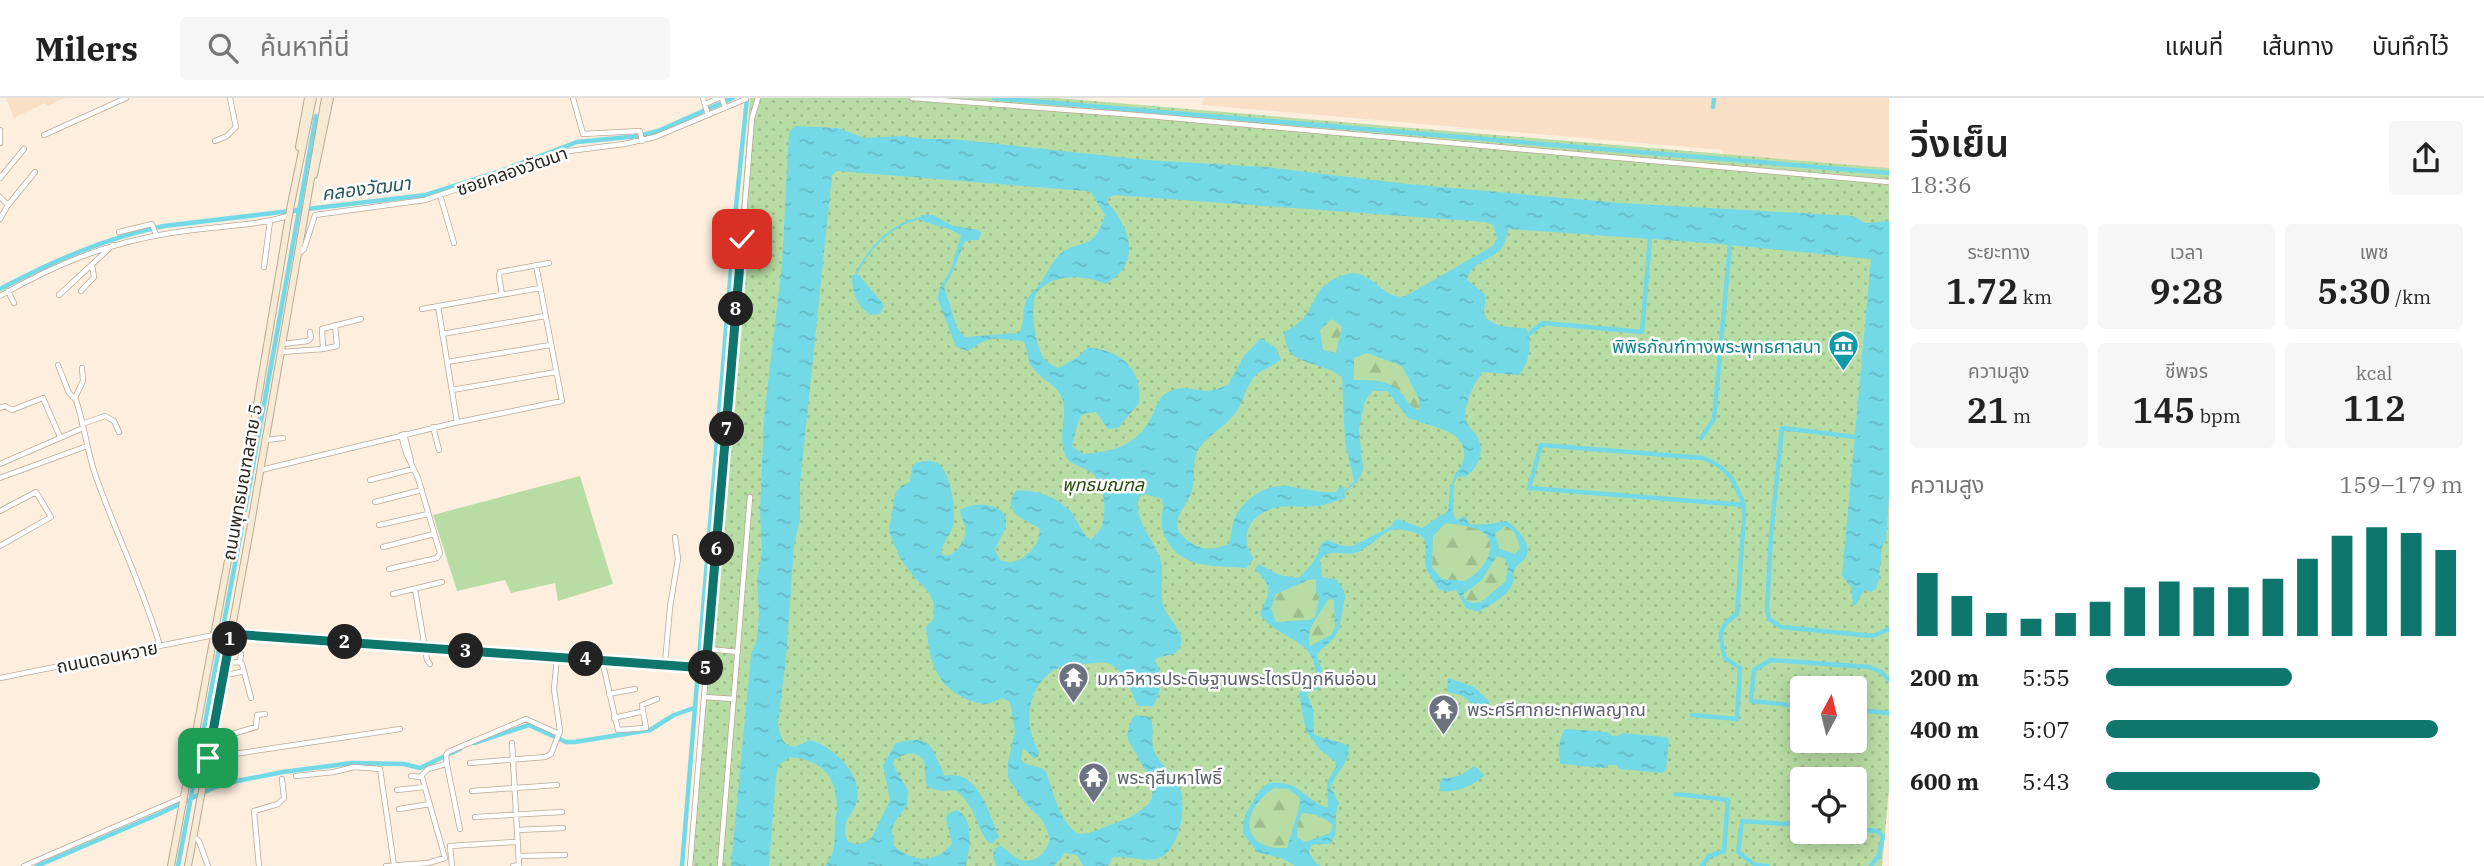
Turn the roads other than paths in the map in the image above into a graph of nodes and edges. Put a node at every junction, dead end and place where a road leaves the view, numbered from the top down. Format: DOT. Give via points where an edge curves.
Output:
graph roads {
  1 [pos="126,98"];
  2 [pos="230,98"];
  3 [pos="311,98"];
  4 [pos="325,98"];
  5 [pos="330,98"];
  6 [pos="573,98"];
  7 [pos="721,98"];
  8 [pos="758,98"];
  9 [pos="912,98"];
  10 [pos="746,99"];
  11 [pos="735,101"];
  12 [pos="705,103"];
  13 [pos="725,106"];
  14 [pos="708,114"];
  15 [pos="0,130"];
  16 [pos="44,135"];
  17 [pos="641,137"];
  18 [pos="215,141"];
  19 [pos="0,143"];
  20 [pos="24,149"];
  21 [pos="35,172"];
  22 [pos="0,178"];
  23 [pos="1889,182"];
  24 [pos="440,195"];
  25 [pos="0,197"];
  26 [pos="307,200"];
  27 [pos="8,205"];
  28 [pos="289,216"];
  29 [pos="0,219"];
  30 [pos="270,221"];
  31 [pos="155,231"];
  32 [pos="119,232"];
  33 [pos="454,243"];
  34 [pos="113,245"];
  35 [pos="297,255"];
  36 [pos="549,263"];
  37 [pos="92,265"];
  38 [pos="536,265"];
  39 [pos="264,267"];
  40 [pos="540,288"];
  41 [pos="8,291"];
  42 [pos="81,291"];
  43 [pos="60,295"];
  44 [pos="502,295"];
  45 [pos="0,296"];
  46 [pos="14,303"];
  47 [pos="438,306"];
  48 [pos="422,309"];
  49 [pos="545,316"];
  50 [pos="361,319"];
  51 [pos="335,325"];
  52 [pos="310,332"];
  53 [pos="442,334"];
  54 [pos="282,344"];
  55 [pos="550,345"];
  56 [pos="323,348"];
  57 [pos="281,352"];
  58 [pos="447,362"];
  59 [pos="58,365"];
  60 [pos="82,368"];
  61 [pos="556,372"];
  62 [pos="452,390"];
  63 [pos="75,398"];
  64 [pos="0,408"];
  65 [pos="457,422"];
  66 [pos="82,426"];
  67 [pos="433,428"];
  68 [pos="119,432"];
  69 [pos="402,435"];
  70 [pos="60,437"];
  71 [pos="283,438"];
  72 [pos="266,440"];
  73 [pos="87,446"];
  74 [pos="439,450"];
  75 [pos="0,464"];
  76 [pos="413,469"];
  77 [pos="261,470"];
  78 [pos="0,478"];
  79 [pos="370,480"];
  80 [pos="422,490"];
  81 [pos="750,497"];
  82 [pos="375,502"];
  83 [pos="0,511"];
  84 [pos="428,514"];
  85 [pos="236,519"];
  86 [pos="252,521"];
  87 [pos="379,525"];
  88 [pos="434,534"];
  89 [pos="675,537"];
  90 [pos="0,546"];
  91 [pos="383,547"];
  92 [pos="389,569"];
  93 [pos="442,582"];
  94 [pos="415,589"];
  95 [pos="393,594"];
  96 [pos="231,634"];
  97 [pos="214,635"];
  98 [pos="160,646"];
  99 [pos="426,648"];
  100 [pos="708,649"];
  101 [pos="738,652"];
  102 [pos="241,654"];
  103 [pos="557,657"];
  104 [pos="602,660"];
  105 [pos="240,662"];
  106 [pos="226,663"];
  107 [pos="665,663"];
  108 [pos="430,664"];
  109 [pos="706,668"];
  110 [pos="244,671"];
  111 [pos="232,674"];
  112 [pos="0,678"];
  113 [pos="635,689"];
  114 [pos="610,694"];
  115 [pos="704,697"];
  116 [pos="251,698"];
  117 [pos="657,699"];
  118 [pos="734,699"];
  119 [pos="640,712"];
  120 [pos="265,714"];
  121 [pos="614,718"];
  122 [pos="400,729"];
  123 [pos="558,736"];
  124 [pos="212,740"];
  125 [pos="512,743"];
  126 [pos="208,758"];
  127 [pos="512,760"];
  128 [pos="470,763"];
  129 [pos="446,764"];
  130 [pos="296,776"];
  131 [pos="411,776"];
  132 [pos="421,776"];
  133 [pos="282,779"];
  134 [pos="557,785"];
  135 [pos="424,787"];
  136 [pos="514,788"];
  137 [pos="397,790"];
  138 [pos="472,791"];
  139 [pos="184,797"];
  140 [pos="430,804"];
  141 [pos="399,809"];
  142 [pos="562,812"];
  143 [pos="516,815"];
  144 [pos="475,817"];
  145 [pos="563,828"];
  146 [pos="460,829"];
  147 [pos="517,830"];
  148 [pos="194,837"];
  149 [pos="516,842"];
  150 [pos="565,855"];
  151 [pos="519,856"];
  152 [pos="394,865"];
  153 [pos="428,865"];
  154 [pos="24,866"];
  155 [pos="171,866"];
  156 [pos="188,866"];
  157 [pos="208,866"];
  158 [pos="259,866"];
  159 [pos="386,866"];
  160 [pos="452,866"];
  161 [pos="513,866"];
  162 [pos="690,866"];
  163 [pos="720,866"];
  1 -- 16 [label="street"];
  2 -- 18 [label="street" via="236,127"];
  3 -- 28 [label="main road, ถนนพุทธมณฑลสาย 5"];
  4 -- 26 [label="main road, ถนนพุทธมณฑลสาย 5"];
  5 -- 26 [label="main road"];
  6 -- 17 [label="street" via="583,134"];
  7 -- 12 [label="street"];
  7 -- 13 [label="street"];
  8 -- 100 [label="street" via="752,118"];
  9 -- 23 [label="street"];
  10 -- 11 [label="street, ซอยคลองวัฒนา"];
  11 -- 13 [label="street, ซอยคลองวัฒนา"];
  12 -- 14 [label="street"];
  13 -- 14 [label="street, ซอยคลองวัฒนา"];
  14 -- 17 [label="street, ซอยคลองวัฒนา"];
  15 -- 19 [label="street"];
  17 -- 24 [label="street, ซอยคลองวัฒนา" via="569,151"];
  20 -- 22 [label="street"];
  21 -- 27 [label="street"];
  24 -- 33 [label="street"];
  24 -- 35 [label="street, ซอยคลองวัฒนา" via="315,215 304,249"];
  25 -- 27 [label="street"];
  26 -- 35 [label="main road, ถนนพุทธมณฑลสาย 5"];
  27 -- 29 [label="street"];
  28 -- 30 [label="street"];
  28 -- 85 [label="main road, ถนนพุทธมณฑลสาย 5"];
  30 -- 31 [label="street"];
  30 -- 39 [label="street"];
  31 -- 32 [label="street" via="150,224"];
  31 -- 34 [label="street"];
  34 -- 37 [label="street"];
  34 -- 41 [label="street" via="64,262"];
  35 -- 54 [label="main road, ถนนพุทธมณฑลสาย 5"];
  36 -- 38 [label="street"];
  37 -- 42 [label="street" via="94,277"];
  37 -- 43 [label="street"];
  38 -- 40 [label="street"];
  38 -- 44 [label="street" via="500,272"];
  40 -- 44 [label="street"];
  40 -- 49 [label="street"];
  41 -- 45 [label="street"];
  41 -- 46 [label="street"];
  44 -- 47 [label="street"];
  47 -- 48 [label="street"];
  47 -- 53 [label="street"];
  49 -- 53 [label="street"];
  49 -- 55 [label="street"];
  50 -- 51 [label="street"];
  51 -- 56 [label="street" via="322,329"];
  51 -- 56 [label="street" via="337,346"];
  52 -- 54 [label="street" via="308,341"];
  53 -- 58 [label="street"];
  54 -- 57 [label="main road, ถนนพุทธมณฑลสาย 5"];
  55 -- 58 [label="street"];
  55 -- 61 [label="street"];
  56 -- 57 [label="street"];
  57 -- 72 [label="main road, ถนนพุทธมณฑลสาย 5"];
  58 -- 62 [label="street"];
  59 -- 63 [label="street"];
  60 -- 63 [label="street" via="83,381"];
  61 -- 62 [label="street"];
  61 -- 65 [label="street" via="562,401"];
  62 -- 65 [label="street"];
  63 -- 66 [label="street"];
  64 -- 70 [label="street" via="12,410 43,398"];
  65 -- 67 [label="street"];
  66 -- 68 [label="street" via="105,416"];
  66 -- 70 [label="street"];
  66 -- 73 [label="street"];
  67 -- 69 [label="street"];
  67 -- 74 [label="street"];
  69 -- 76 [label="street"];
  69 -- 77 [label="street"];
  70 -- 75 [label="street"];
  71 -- 72 [label="street"];
  72 -- 77 [label="main road, ถนนพุทธมณฑลสาย 5"];
  73 -- 78 [label="street"];
  73 -- 98 [label="street"];
  76 -- 79 [label="street"];
  76 -- 80 [label="street"];
  77 -- 86 [label="main road, ถนนพุทธมณฑลสาย 5"];
  80 -- 82 [label="street"];
  80 -- 84 [label="street"];
  81 -- 101 [label="street"];
  83 -- 90 [label="street" via="36,492 51,517"];
  84 -- 87 [label="street"];
  84 -- 88 [label="street"];
  85 -- 86 [label="main road"];
  85 -- 97 [label="main road, ถนนพุทธมณฑลสาย 5"];
  86 -- 96 [label="main road, ถนนพุทธมณฑลสาย 5"];
  88 -- 91 [label="street"];
  88 -- 92 [label="street" via="440,551 437,558"];
  89 -- 107 [label="street" via="678,559"];
  93 -- 94 [label="street"];
  94 -- 95 [label="street"];
  94 -- 99 [label="street"];
  96 -- 99 [label="street"];
  96 -- 106 [label="main road, ถนนพุทธมณฑลสาย 5"];
  97 -- 98 [label="street, ถนนดอนหวาย"];
  97 -- 139 [label="main road, ถนนพุทธมณฑลสาย 5"];
  98 -- 112 [label="street, ถนนดอนหวาย"];
  99 -- 103 [label="street"];
  99 -- 108 [label="street"];
  100 -- 101 [label="street"];
  100 -- 109 [label="street"];
  101 -- 118 [label="street"];
  102 -- 105 [label="street"];
  103 -- 104 [label="street"];
  103 -- 123 [label="street"];
  104 -- 107 [label="street"];
  104 -- 114 [label="street"];
  105 -- 106 [label="street"];
  105 -- 110 [label="street"];
  106 -- 124 [label="main road, ถนนพุทธมณฑลสาย 5"];
  107 -- 109 [label="street"];
  109 -- 115 [label="street"];
  110 -- 111 [label="street"];
  110 -- 116 [label="street"];
  113 -- 114 [label="street"];
  114 -- 121 [label="street"];
  115 -- 118 [label="street"];
  115 -- 162 [label="street"];
  117 -- 121 [label="street" via="642,705 646,728 620,731"];
  118 -- 163 [label="street"];
  119 -- 121 [label="street"];
  120 -- 124 [label="street" via="257,715 256,727"];
  122 -- 126 [label="street"];
  123 -- 127 [label="street" via="549,756"];
  123 -- 129 [label="street" via="526,719 448,752"];
  124 -- 126 [label="main road, ถนนพุทธมณฑลสาย 5"];
  125 -- 127 [label="street"];
  126 -- 148 [label="main road, ถนนพุทธมณฑลสาย 5"];
  127 -- 128 [label="street"];
  127 -- 136 [label="street"];
  129 -- 132 [label="street"];
  129 -- 146 [label="street"];
  130 -- 152 [label="street" via="351,767 380,769"];
  131 -- 132 [label="street"];
  132 -- 135 [label="street"];
  133 -- 158 [label="street" via="284,799 254,811"];
  134 -- 136 [label="street"];
  135 -- 137 [label="street"];
  135 -- 140 [label="street"];
  136 -- 138 [label="street"];
  136 -- 143 [label="street"];
  139 -- 154 [label="street"];
  139 -- 155 [label="main road, ถนนพุทธมณฑลสาย 5"];
  140 -- 141 [label="street"];
  140 -- 153 [label="street" via="446,856"];
  142 -- 143 [label="street"];
  143 -- 144 [label="street"];
  143 -- 147 [label="street"];
  145 -- 147 [label="street"];
  147 -- 149 [label="street"];
  148 -- 156 [label="main road, ถนนพุทธมณฑลสาย 5"];
  148 -- 157 [label="street"];
  149 -- 151 [label="street"];
  149 -- 160 [label="street" via="450,846"];
  150 -- 151 [label="street"];
  151 -- 161 [label="street" via="519,865"];
  152 -- 153 [label="street"];
  152 -- 159 [label="street"];
}
